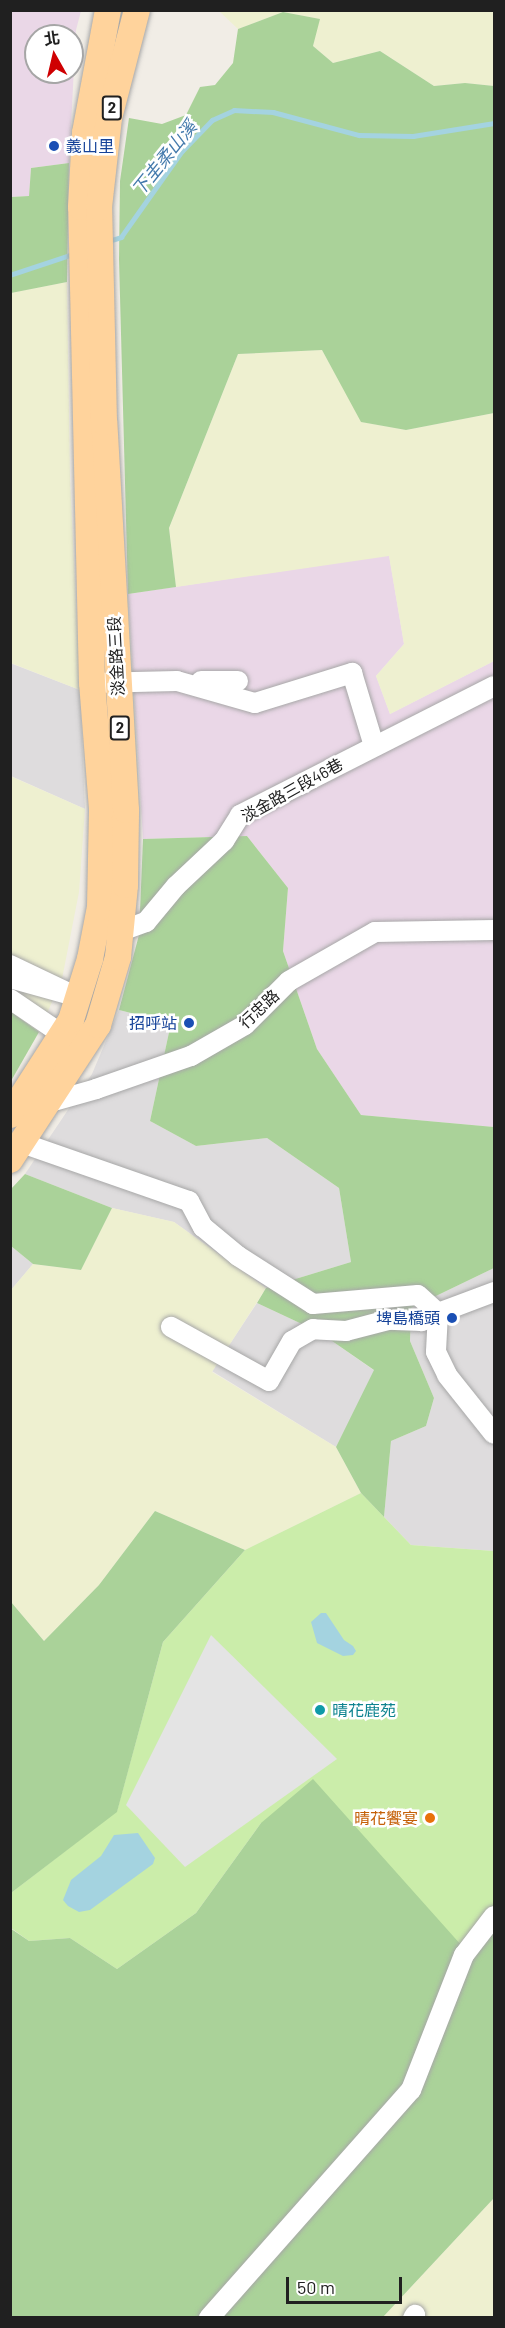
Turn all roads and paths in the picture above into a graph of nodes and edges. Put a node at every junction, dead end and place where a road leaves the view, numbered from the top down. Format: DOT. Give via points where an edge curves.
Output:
graph roads {
  1 [pos="108,10"];
  2 [pos="137,10"];
  3 [pos="90,207"];
  4 [pos="177,681"];
  5 [pos="238,681"];
  6 [pos="104,683"];
  7 [pos="495,686"];
  8 [pos="374,746"];
  9 [pos="495,930"];
  10 [pos="121,931"];
  11 [pos="10,965"];
  12 [pos="10,978"];
  13 [pos="10,999"];
  14 [pos="63,1035"];
  15 [pos="27,1105"];
  16 [pos="16,1151"];
  17 [pos="495,1292"];
  18 [pos="438,1314"];
  19 [pos="171,1327"];
  20 [pos="495,1434"];
  21 [pos="495,1916"];
  22 [pos="209,2318"];
  1 -- 3 [label="main road, 2" via="85,133"];
  2 -- 3 [label="main road, 2"];
  3 -- 6 [label="main road, 淡金路三段 / 2"];
  4 -- 5 [label="street"];
  4 -- 6 [label="street"];
  4 -- 8 [label="street" via="255,703 352,673"];
  6 -- 10 [label="main road, 淡金路三段 / 2" via="126,810"];
  6 -- 14 [label="main road, 淡金路三段 / 2" via="100,907 90,959"];
  7 -- 8 [label="street, 淡金路三段46巷"];
  8 -- 10 [label="street, 淡金路三段46巷" via="240,815 224,840 176,886 146,922"];
  9 -- 15 [label="street, 行忠路" via="375,932 290,981 245,1025 191,1056"];
  10 -- 15 [label="main road, 淡金路三段 / 2" via="118,957 98,1024"];
  11 -- 12 [label="street" via="75,996"];
  13 -- 14 [label="street"];
  14 -- 15 [label="main road, 淡金路三段 / 2"];
  15 -- 16 [label="main road, 淡金路三段 / 2"];
  16 -- 18 [label="street" via="189,1201 212,1235 313,1304 418,1295"];
  17 -- 18 [label="street"];
  18 -- 19 [label="street" via="422,1321 388,1320 346,1331 313,1329 292,1341 269,1381"];
  18 -- 20 [label="street" via="436,1352 447,1375"];
  21 -- 22 [label="street" via="464,1955 411,2090"];
}
